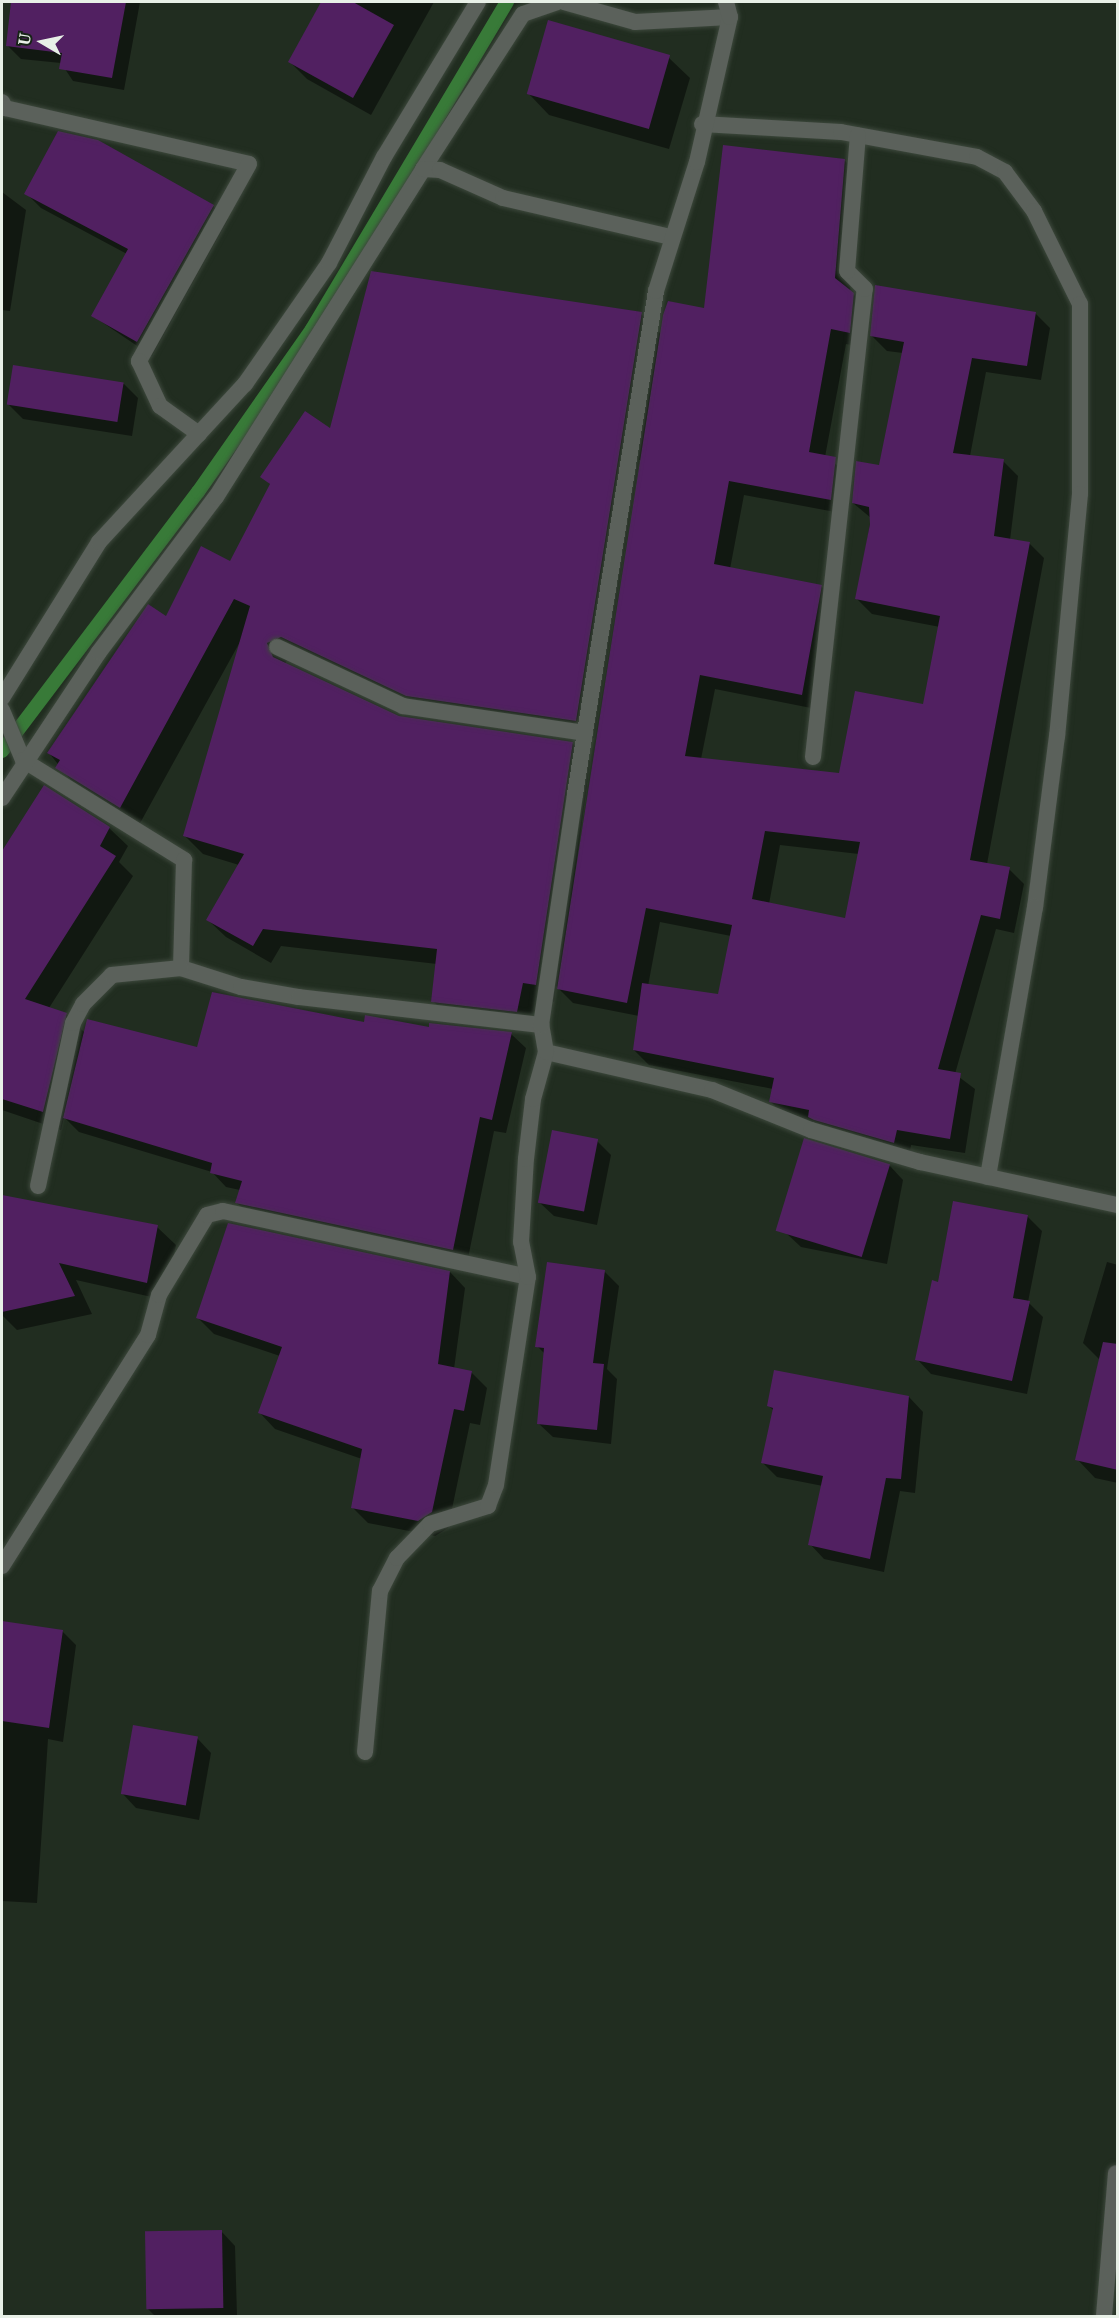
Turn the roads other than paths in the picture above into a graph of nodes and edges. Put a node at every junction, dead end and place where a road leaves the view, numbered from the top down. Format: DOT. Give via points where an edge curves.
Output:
graph roads {
  1 [pos="478,2"];
  2 [pos="557,2"];
  3 [pos="564,2"];
  4 [pos="728,9"];
  5 [pos="2,102"];
  6 [pos="702,124"];
  7 [pos="858,135"];
  8 [pos="423,169"];
  9 [pos="671,237"];
  10 [pos="199,434"];
  11 [pos="277,647"];
  12 [pos="2,698"];
  13 [pos="5,716"];
  14 [pos="585,733"];
  15 [pos="813,757"];
  16 [pos="23,760"];
  17 [pos="2,798"];
  18 [pos="181,968"];
  19 [pos="541,1025"];
  20 [pos="546,1052"];
  21 [pos="988,1177"];
  22 [pos="38,1186"];
  23 [pos="1118,1204"];
  24 [pos="528,1277"];
  25 [pos="2,1566"];
  26 [pos="365,1752"];
  27 [pos="1116,2174"];
  28 [pos="1104,2316"];
  1 -- 10 [label="street" via="384,157 329,263 245,384"];
  2 -- 8 [label="street" via="523,14"];
  3 -- 4 [label="street" via="635,22"];
  4 -- 6 [label="street"];
  5 -- 10 [label="street" via="5,108 249,164 139,361 160,406"];
  6 -- 7 [label="street"];
  6 -- 9 [label="street" via="697,162"];
  7 -- 15 [label="street" via="847,271 865,289"];
  7 -- 21 [label="street" via="936,146 977,157 1005,172 1034,211 1080,304 1080,494 1057,736 1035,907"];
  8 -- 9 [label="street" via="440,170 504,198"];
  8 -- 16 [label="street" via="216,497"];
  9 -- 14 [label="street" via="656,291"];
  10 -- 12 [label="street" via="99,542"];
  11 -- 14 [label="street" via="403,706"];
  13 -- 16 [label="street"];
  14 -- 19 [label="street"];
  16 -- 17 [label="street"];
  16 -- 18 [label="street" via="184,860"];
  18 -- 19 [label="street" via="241,987 299,998"];
  18 -- 22 [label="street" via="112,975 83,1004 74,1023"];
  19 -- 20 [label="street"];
  20 -- 21 [label="street" via="712,1090 811,1130"];
  20 -- 24 [label="street" via="533,1099 526,1159 521,1242"];
  21 -- 23 [label="street"];
  24 -- 25 [label="street" via="223,1211 207,1215 159,1295 148,1335"];
  24 -- 26 [label="street" via="493,1498 474,1513 430,1524 397,1558 380,1591"];
  27 -- 28 [label="street"];
}
